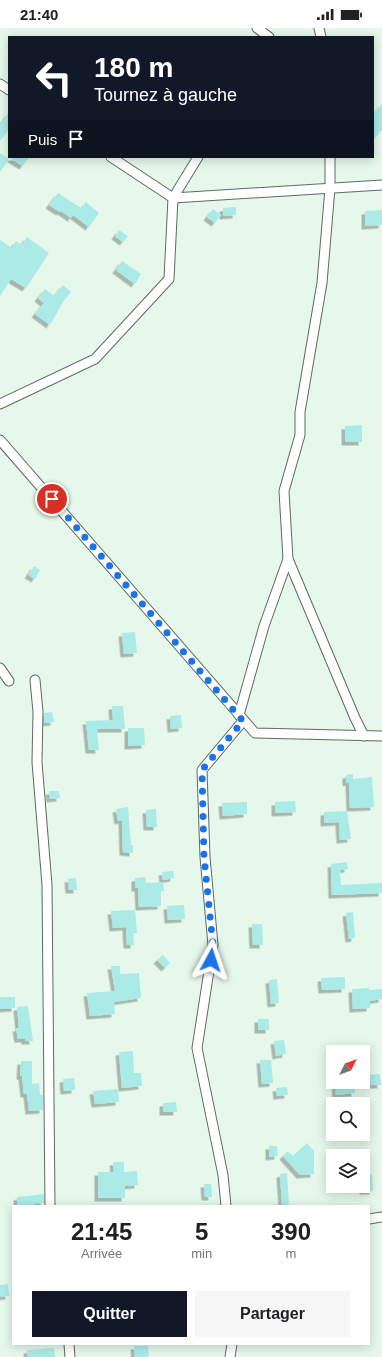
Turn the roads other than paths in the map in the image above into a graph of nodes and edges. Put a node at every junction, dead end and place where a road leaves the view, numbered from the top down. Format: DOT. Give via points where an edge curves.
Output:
graph roads {
  1 [pos="257,28"];
  2 [pos="275,28"];
  3 [pos="267,36"];
  4 [pos="269,36"];
  5 [pos="113,158"];
  6 [pos="197,158"];
  7 [pos="330,158"];
  8 [pos="382,184"];
  9 [pos="330,188"];
  10 [pos="173,198"];
  11 [pos="0,404"];
  12 [pos="0,440"];
  13 [pos="288,559"];
  14 [pos="0,668"];
  15 [pos="35,680"];
  16 [pos="9,682"];
  17 [pos="241,718"];
  18 [pos="364,736"];
  19 [pos="382,736"];
  20 [pos="50,1205"];
  21 [pos="226,1205"];
  22 [pos="382,1217"];
  23 [pos="370,1219"];
  24 [pos="69,1345"];
  25 [pos="232,1345"];
  26 [pos="70,1357"];
  27 [pos="230,1357"];
  1 -- 3 [label="street"];
  2 -- 4 [label="street"];
  5 -- 10 [label="street"];
  6 -- 10 [label="street"];
  7 -- 9 [label="street"];
  8 -- 9 [label="street"];
  9 -- 10 [label="street"];
  9 -- 13 [label="street" via="322,283 300,412 300,435 284,491"];
  10 -- 11 [label="street" via="169,279 95,359"];
  12 -- 17 [label="street"];
  13 -- 17 [label="street" via="264,626"];
  13 -- 18 [label="street"];
  14 -- 16 [label="street"];
  15 -- 20 [label="street" via="38,712 37,762 47,885"];
  17 -- 18 [label="street" via="255,733"];
  17 -- 21 [label="street" via="202,770 204,857 213,945 197,1048 223,1175"];
  18 -- 19 [label="street"];
  22 -- 23 [label="street"];
  24 -- 26 [label="street"];
  25 -- 27 [label="street"];
}
